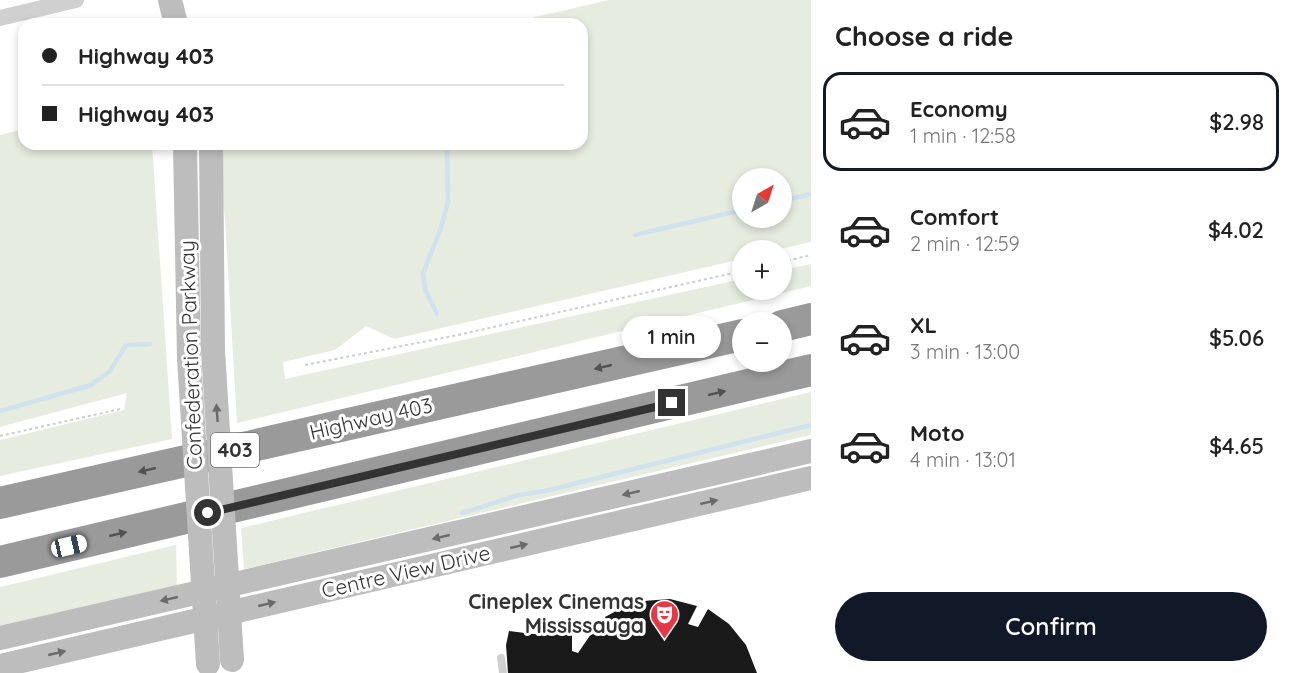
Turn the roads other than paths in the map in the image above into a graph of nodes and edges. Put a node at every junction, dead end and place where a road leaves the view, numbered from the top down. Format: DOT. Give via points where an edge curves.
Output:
graph roads {
  1 [pos="76,0"];
  2 [pos="170,0"];
  3 [pos="0,18"];
  4 [pos="174,18"];
  5 [pos="185,150"];
  6 [pos="211,150"];
  7 [pos="811,320"];
  8 [pos="792,324"];
  9 [pos="732,337"];
  10 [pos="811,370"];
  11 [pos="811,451"];
  12 [pos="811,478"];
  13 [pos="0,503"];
  14 [pos="0,562"];
  15 [pos="0,638"];
  16 [pos="501,658"];
  17 [pos="0,666"];
  18 [pos="232,666"];
  19 [pos="208,669"];
  20 [pos="503,673"];
  1 -- 3 [label="street"];
  2 -- 4 [label="street"];
  5 -- 19 [label="street, Confederation Parkway, bridge" via="189,358"];
  18 -- 6 [label="street, Confederation Parkway, one-way, bridge" via="213,350"];
  7 -- 8 [label="highway"];
  9 -- 13 [label="highway, Highway 403 / 403, one-way"];
  14 -- 10 [label="highway, one-way"];
  11 -- 15 [label="street, Centre View Drive, one-way"];
  17 -- 12 [label="street, Centre View Drive, one-way"];
  16 -- 20 [label="lane"];
}
